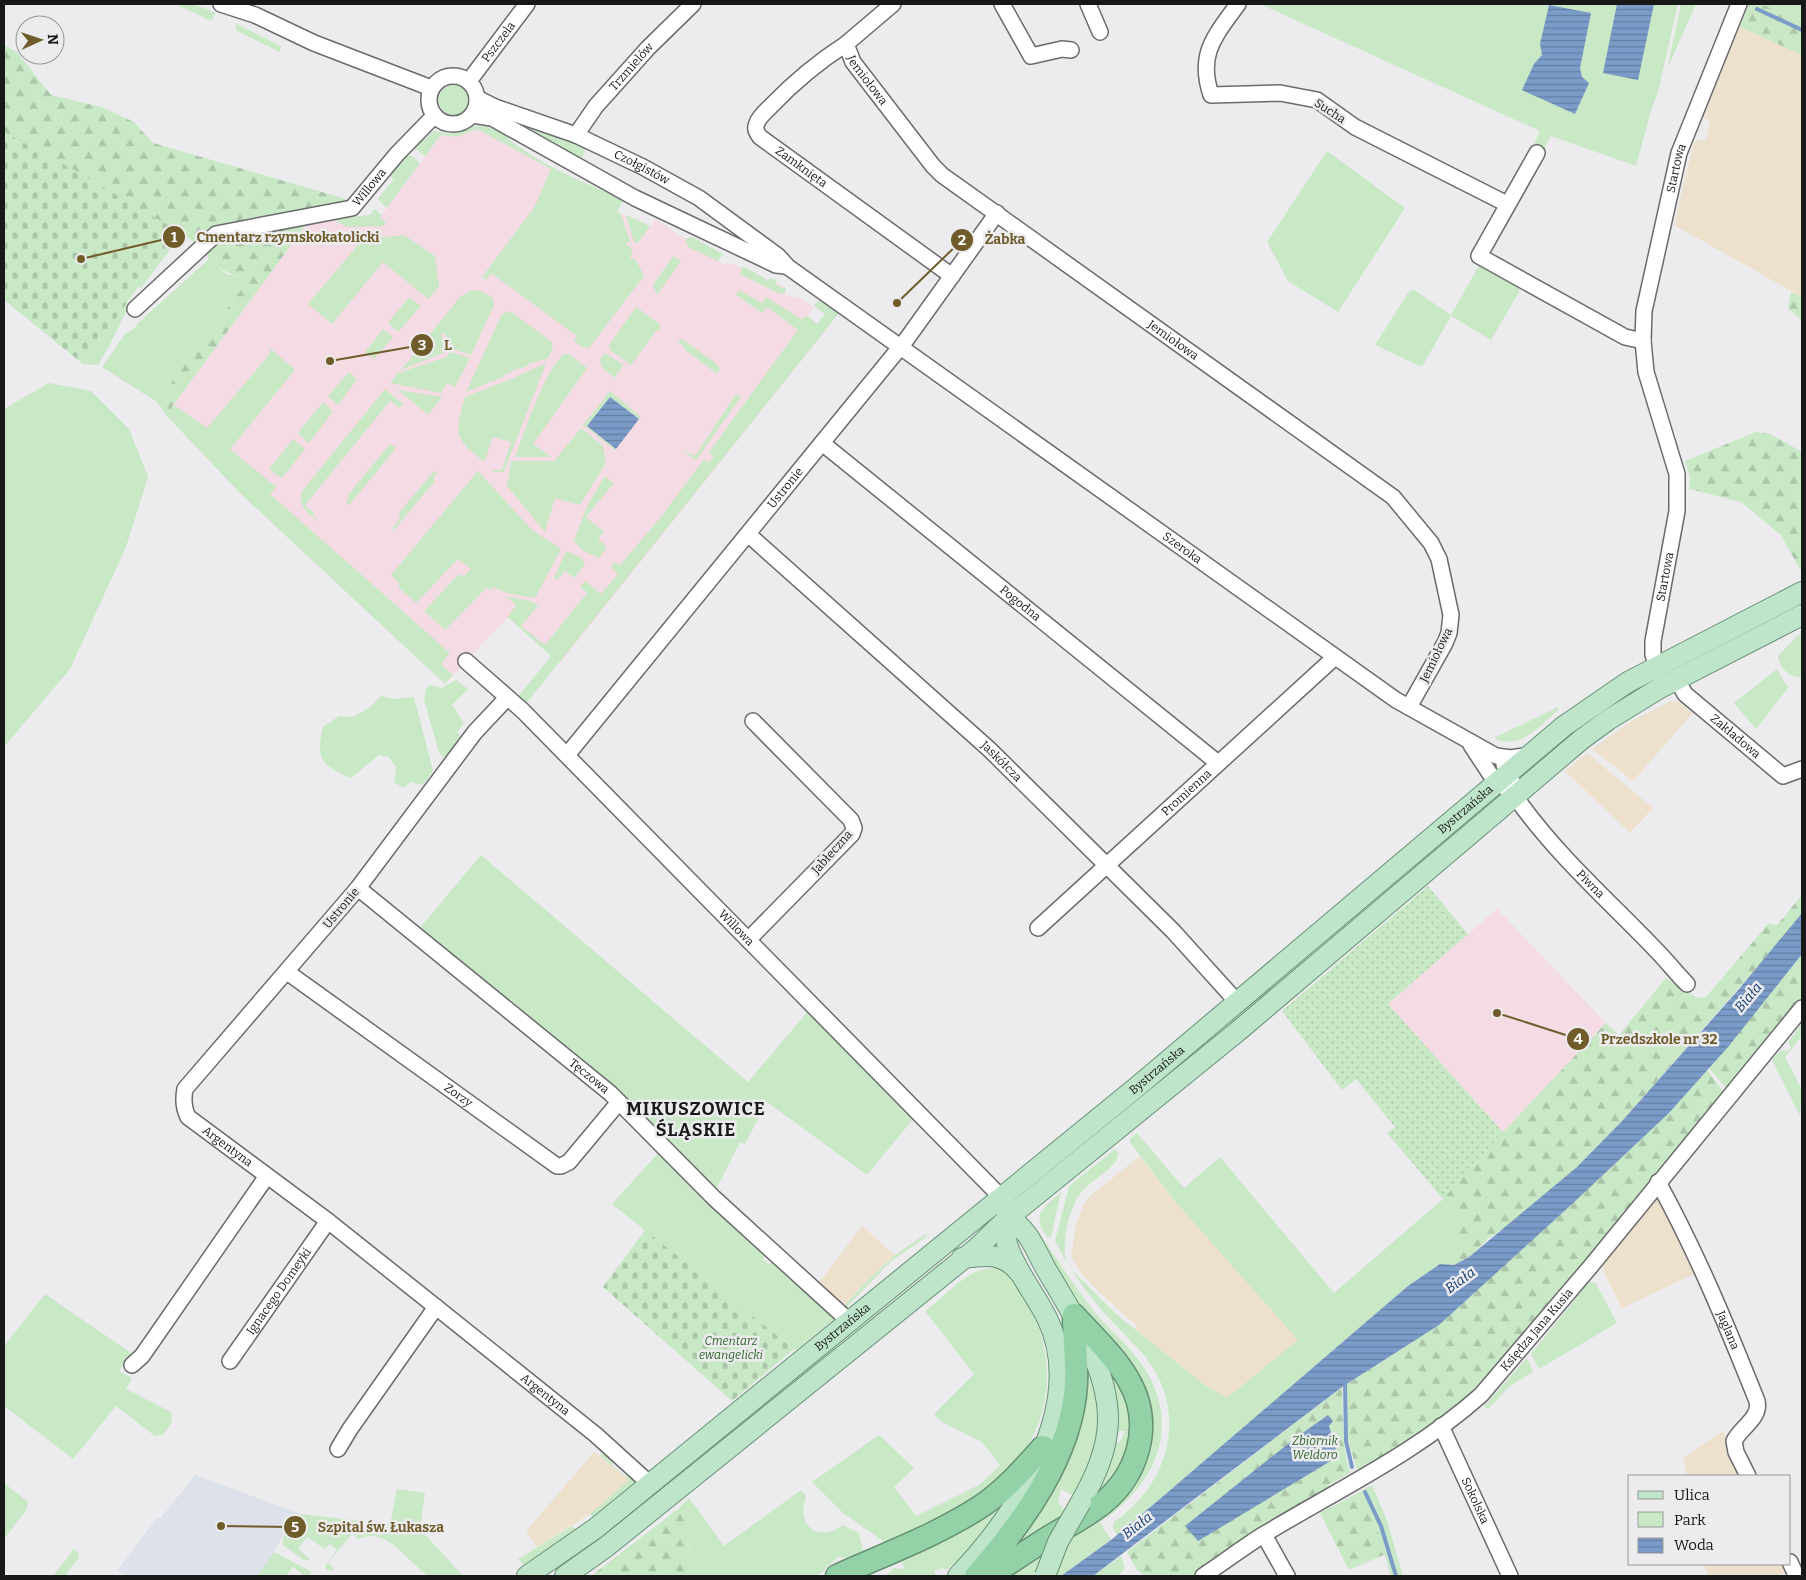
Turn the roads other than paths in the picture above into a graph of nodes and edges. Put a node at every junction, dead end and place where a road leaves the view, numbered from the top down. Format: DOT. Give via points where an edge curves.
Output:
graph roads {
  1 [pos="221,4"];
  2 [pos="527,4"];
  3 [pos="693,4"];
  4 [pos="893,4"];
  5 [pos="1002,4"];
  6 [pos="1088,4"];
  7 [pos="1238,4"];
  8 [pos="1739,4"];
  9 [pos="1100,32"];
  10 [pos="846,44"];
  11 [pos="1071,50"];
  12 [pos="469,81"];
  13 [pos="431,88"];
  14 [pos="477,98"];
  15 [pos="472,115"];
  16 [pos="434,116"];
  17 [pos="576,135"];
  18 [pos="1537,153"];
  19 [pos="1501,201"];
  20 [pos="996,213"];
  21 [pos="788,267"];
  22 [pos="952,276"];
  23 [pos="134,309"];
  24 [pos="1643,341"];
  25 [pos="900,347"];
  26 [pos="822,443"];
  27 [pos="749,535"];
  28 [pos="1802,592"];
  29 [pos="1802,615"];
  30 [pos="1335,657"];
  31 [pos="466,661"];
  32 [pos="1657,666"];
  33 [pos="1677,680"];
  34 [pos="507,698"];
  35 [pos="1409,707"];
  36 [pos="753,721"];
  37 [pos="1468,742"];
  38 [pos="567,755"];
  39 [pos="1530,755"];
  40 [pos="1496,756"];
  41 [pos="1218,763"];
  42 [pos="1802,769"];
  43 [pos="1503,777"];
  44 [pos="1516,794"];
  45 [pos="1106,866"];
  46 [pos="358,888"];
  47 [pos="1038,928"];
  48 [pos="748,940"];
  49 [pos="1310,941"];
  50 [pos="1321,960"];
  51 [pos="286,972"];
  52 [pos="1687,984"];
  53 [pos="1238,1003"];
  54 [pos="1802,1008"];
  55 [pos="619,1102"];
  56 [pos="188,1117"];
  57 [pos="267,1176"];
  58 [pos="1658,1182"];
  59 [pos="1002,1198"];
  60 [pos="1009,1218"];
  61 [pos="328,1221"];
  62 [pos="970,1253"];
  63 [pos="1027,1283"];
  64 [pos="436,1307"];
  65 [pos="1074,1315"];
  66 [pos="849,1322"];
  67 [pos="230,1361"];
  68 [pos="132,1365"];
  69 [pos="1441,1426"];
  70 [pos="1044,1447"];
  71 [pos="338,1449"];
  72 [pos="1748,1475"];
  73 [pos="650,1484"];
  74 [pos="1264,1535"];
  75 [pos="527,1576"];
  76 [pos="565,1576"];
  77 [pos="837,1576"];
  78 [pos="958,1576"];
  79 [pos="976,1576"];
  80 [pos="989,1576"];
  81 [pos="1045,1576"];
  82 [pos="1203,1576"];
  83 [pos="1287,1576"];
  84 [pos="1510,1576"];
  1 -- 13 [label="street"];
  2 -- 12 [label="street, Pszczela"];
  3 -- 17 [label="street, Trzmielów" via="596,106"];
  4 -- 10 [label="street, Jemiołowa"];
  5 -- 11 [label="street" via="1030,56"];
  6 -- 9 [label="street"];
  7 -- 19 [label="street, Sucha" via="1208,48 1207,82 1211,95 1280,93 1317,100 1355,127"];
  8 -- 24 [label="street, Startowa" via="1679,153 1648,290"];
  10 -- 20 [label="street, Jemiołowa" via="853,62 933,166"];
  10 -- 22 [label="street, Zamknięta" via="822,59 781,95 759,119 756,132"];
  12 -- 13 [label="street" via="454,75 446,76"];
  12 -- 14 [label="street" via="476,90"];
  13 -- 16 [label="street" via="428,102"];
  14 -- 15 [label="street"];
  14 -- 17 [label="street, Czołgistów"];
  15 -- 16 [label="street" via="452,124"];
  15 -- 21 [label="street, Czołgistów" via="492,118 670,215 776,265"];
  16 -- 23 [label="street, Willowa" via="352,208 216,234"];
  17 -- 21 [label="street, Czołgistów" via="699,198 778,256"];
  18 -- 24 [label="street" via="1479,256 1625,337"];
  20 -- 22 [label="street, Ustronie"];
  20 -- 35 [label="street, Jemiołowa" via="1364,475 1406,511 1439,559 1451,615 1445,643"];
  21 -- 25 [label="street, Czołgistów"];
  22 -- 25 [label="street, Ustronie"];
  24 -- 32 [label="street, Startowa" via="1648,382 1677,474 1679,491 1653,641"];
  25 -- 26 [label="street, Ustronie"];
  25 -- 30 [label="street, Szeroka"];
  26 -- 27 [label="street, Ustronie"];
  26 -- 41 [label="street, Pogodna"];
  27 -- 38 [label="street, Ustronie"];
  27 -- 45 [label="street, Jaskółcza" via="989,749"];
  28 -- 32 [label="main road, Bystrzańska"];
  29 -- 33 [label="main road, Bystrzańska"];
  30 -- 35 [label="street, Szeroka"];
  30 -- 41 [label="street, Promienna"];
  31 -- 34 [label="street, Willowa"];
  32 -- 39 [label="main road, Bystrzańska" via="1602,698"];
  33 -- 42 [label="street, Zakładowa" via="1685,694 1784,776"];
  33 -- 44 [label="main road, Bystrzańska" via="1608,720"];
  34 -- 38 [label="street, Willowa"];
  34 -- 46 [label="street, Ustronie" via="475,732"];
  35 -- 37 [label="street, Szeroka"];
  36 -- 48 [label="street, Jabłeczna" via="851,820 854,828 852,834"];
  37 -- 40 [label="street, Szeroka"];
  37 -- 43 [label="street, Szeroka"];
  38 -- 48 [label="street, Willowa"];
  39 -- 40 [label="street, Szeroka"];
  39 -- 43 [label="main road, Bystrzańska"];
  40 -- 43 [label="street, Szeroka"];
  41 -- 45 [label="street, Promienna"];
  43 -- 44 [label="street, Piwna"];
  43 -- 49 [label="main road, Bystrzańska"];
  44 -- 50 [label="main road, Bystrzańska"];
  44 -- 52 [label="street, Piwna" via="1521,805 1592,887"];
  45 -- 47 [label="street, Promienna"];
  45 -- 53 [label="street, Jaskółcza" via="1173,931"];
  46 -- 51 [label="street, Ustronie"];
  46 -- 55 [label="street, Tęczowa" via="510,1009"];
  48 -- 59 [label="street, Willowa"];
  49 -- 50 [label="main road"];
  49 -- 53 [label="main road, Bystrzańska"];
  50 -- 60 [label="main road, Bystrzańska"];
  51 -- 55 [label="street, Zorzy" via="557,1166 569,1162"];
  51 -- 56 [label="street, Ustronie" via="185,1088 183,1099"];
  53 -- 59 [label="main road, Bystrzańska"];
  54 -- 58 [label="street, Księdza Jana Kusia"];
  55 -- 66 [label="street, Tęczowa" via="714,1198"];
  56 -- 57 [label="street, Argentyna"];
  57 -- 61 [label="street, Argentyna"];
  57 -- 68 [label="street" via="142,1356"];
  58 -- 69 [label="street, Księdza Jana Kusia" via="1482,1395"];
  58 -- 72 [label="street, Jaglana" via="1691,1241 1758,1406 1755,1416 1734,1440"];
  59 -- 60 [label="main road"];
  59 -- 66 [label="main road, Bystrzańska"];
  60 -- 62 [label="main road, Bystrzańska"];
  60 -- 63 [label="main road" via="1007,1244"];
  60 -- 65 [label="main road" via="1031,1240"];
  61 -- 64 [label="street, Argentyna"];
  61 -- 67 [label="street, Ignacego Domeyki"];
  62 -- 63 [label="main road" via="1005,1259"];
  62 -- 76 [label="main road, Bystrzańska" via="613,1542"];
  63 -- 70 [label="main road" via="1054,1336 1060,1370 1056,1412"];
  64 -- 71 [label="street"];
  64 -- 73 [label="street, Argentyna" via="596,1435"];
  65 -- 79 [label="highway" via="1076,1385 1058,1455 1032,1502"];
  65 -- 80 [label="highway" via="1116,1361 1136,1394 1142,1428 1137,1457 1122,1484 1096,1508"];
  65 -- 81 [label="main road, bridge" via="1097,1370 1108,1420 1098,1467 1058,1542"];
  66 -- 73 [label="main road, Bystrzańska"];
  69 -- 74 [label="street, Księdza Jana Kusia" via="1371,1473"];
  69 -- 84 [label="street, Sokolska"];
  70 -- 77 [label="highway" via="1011,1483 982,1506"];
  70 -- 78 [label="main road" via="1013,1506"];
  73 -- 75 [label="main road, Bystrzańska" via="596,1528"];
  74 -- 82 [label="street, Księdza Jana Kusia"];
  74 -- 83 [label="street"];
}
